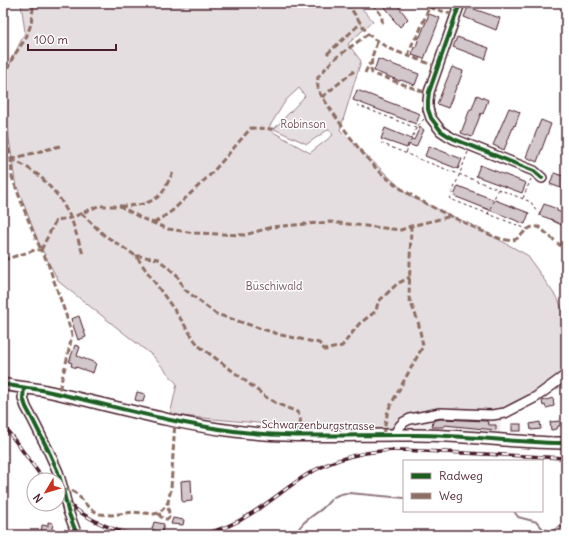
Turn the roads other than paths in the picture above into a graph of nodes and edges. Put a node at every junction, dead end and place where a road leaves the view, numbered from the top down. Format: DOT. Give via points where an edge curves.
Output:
graph roads {
  1 [pos="460,3"];
  2 [pos="542,178"];
  3 [pos="566,375"];
  4 [pos="3,384"];
  5 [pos="24,388"];
  6 [pos="395,434"];
  7 [pos="566,443"];
  8 [pos="77,535"];
  1 -- 2 [label="street" via="428,92 431,118 441,130 454,139 534,171"];
  3 -- 6 [label="street" via="536,397 506,413 440,413 404,422"];
  4 -- 5 [label="main road, Schwarzenburgstrasse"];
  5 -- 6 [label="main road, Schwarzenburgstrasse" via="234,431 297,436"];
  5 -- 8 [label="street" via="23,398 26,407 58,472"];
  6 -- 7 [label="main road, Schwarzenburgstrasse"];
}
